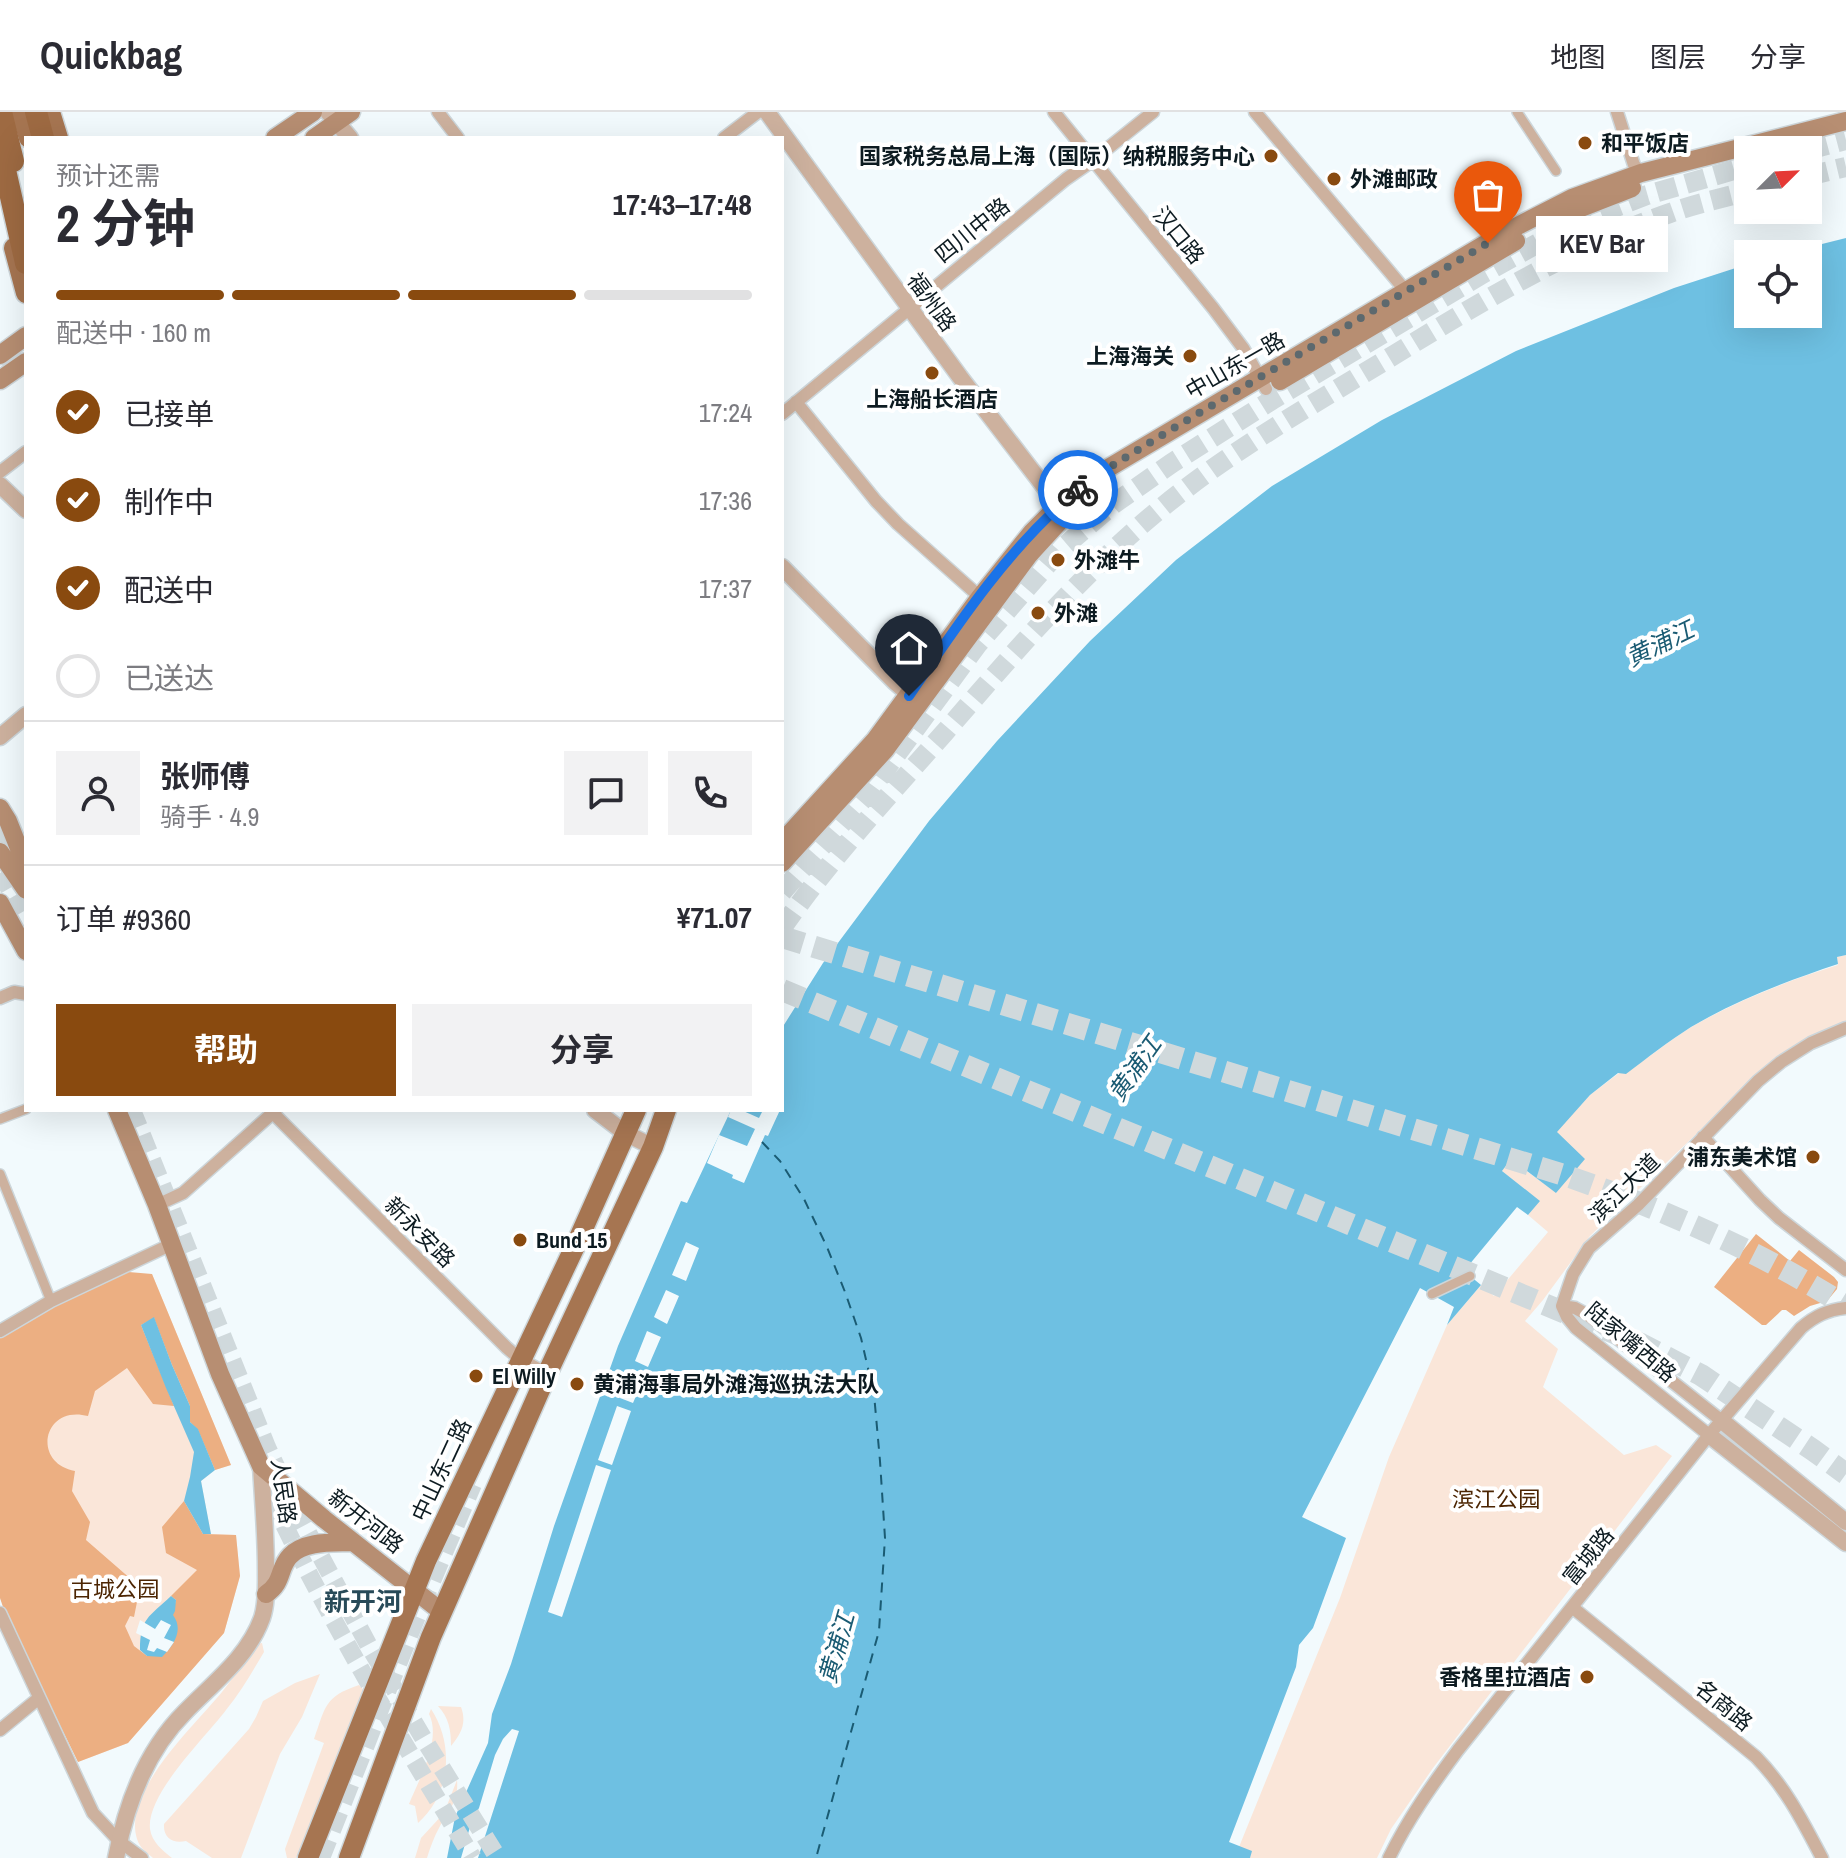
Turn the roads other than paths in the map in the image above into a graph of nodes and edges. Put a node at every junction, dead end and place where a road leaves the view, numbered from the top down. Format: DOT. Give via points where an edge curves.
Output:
graph roads {
  1 [pos="1,112"];
  2 [pos="18,112"];
  3 [pos="36,112"];
  4 [pos="50,112"];
  5 [pos="313,112"];
  6 [pos="351,112"];
  7 [pos="438,112"];
  8 [pos="758,112"];
  9 [pos="767,112"];
  10 [pos="1054,112"];
  11 [pos="1153,112"];
  12 [pos="1255,112"];
  13 [pos="1517,112"];
  14 [pos="1617,112"];
  15 [pos="332,118"];
  16 [pos="1846,121"];
  17 [pos="1846,133"];
  18 [pos="28,136"];
  19 [pos="42,136"];
  20 [pos="57,136"];
  21 [pos="278,136"];
  22 [pos="316,136"];
  23 [pos="348,136"];
  24 [pos="456,136"];
  25 [pos="727,136"];
  26 [pos="1822,139"];
  27 [pos="24,143"];
  28 [pos="0,148"];
  29 [pos="1092,161"];
  30 [pos="1734,162"];
  31 [pos="1556,171"];
  32 [pos="1641,173"];
  33 [pos="1,200"];
  34 [pos="24,206"];
  35 [pos="24,254"];
  36 [pos="24,286"];
  37 [pos="1410,296"];
  38 [pos="909,308"];
  39 [pos="24,337"];
  40 [pos="0,355"];
  41 [pos="24,363"];
  42 [pos="0,380"];
  43 [pos="1263,383"];
  44 [pos="796,402"];
  45 [pos="784,412"];
  46 [pos="24,454"];
  47 [pos="0,472"];
  48 [pos="0,485"];
  49 [pos="24,508"];
  50 [pos="1062,511"];
  51 [pos="784,569"];
  52 [pos="980,597"];
  53 [pos="914,700"];
  54 [pos="24,717"];
  55 [pos="0,737"];
  56 [pos="0,808"];
  57 [pos="784,840"];
  58 [pos="0,852"];
  59 [pos="24,861"];
  60 [pos="784,861"];
  61 [pos="24,887"];
  62 [pos="0,903"];
  63 [pos="24,947"];
  64 [pos="24,994"];
  65 [pos="0,998"];
  66 [pos="1846,1028"];
  67 [pos="24,1110"];
  68 [pos="118,1112"];
  69 [pos="272,1112"];
  70 [pos="274,1112"];
  71 [pos="598,1112"];
  72 [pos="635,1112"];
  73 [pos="665,1112"];
  74 [pos="0,1119"];
  75 [pos="625,1133"];
  76 [pos="1703,1137"];
  77 [pos="653,1147"];
  78 [pos="0,1174"];
  79 [pos="157,1205"];
  80 [pos="172,1244"];
  81 [pos="1846,1270"];
  82 [pos="1470,1276"];
  83 [pos="1432,1294"];
  84 [pos="51,1301"];
  85 [pos="1562,1306"];
  86 [pos="1846,1308"];
  87 [pos="0,1331"];
  88 [pos="520,1359"];
  89 [pos="547,1374"];
  90 [pos="1722,1421"];
  91 [pos="1709,1435"];
  92 [pos="261,1466"];
  93 [pos="1846,1522"];
  94 [pos="353,1542"];
  95 [pos="1846,1543"];
  96 [pos="413,1590"];
  97 [pos="266,1594"];
  98 [pos="1572,1607"];
  99 [pos="442,1612"];
  100 [pos="0,1613"];
  101 [pos="39,1698"];
  102 [pos="0,1730"];
  103 [pos="117,1850"];
  104 [pos="142,1858"];
  105 [pos="308,1858"];
  106 [pos="349,1858"];
  107 [pos="1389,1858"];
  108 [pos="1822,1858"];
  1 -- 34 [label="highway"];
  2 -- 18 [label="main road"];
  2 -- 27 [label="highway"];
  3 -- 19 [label="highway"];
  4 -- 20 [label="main road"];
  5 -- 21 [label="main road"];
  6 -- 15 [label="main road"];
  7 -- 24 [label="street"];
  8 -- 25 [label="street"];
  9 -- 38 [label="street, 福州路"];
  10 -- 29 [label="street, 汉口路"];
  11 -- 29 [label="street, 四川中路"];
  12 -- 37 [label="street"];
  13 -- 31 [label="street"];
  14 -- 32 [label="street"];
  15 -- 22 [label="main road"];
  15 -- 23 [label="street"];
  16 -- 32 [label="main road, 中山东一路"];
  17 -- 26 [label="main road"];
  28 -- 35 [label="highway"];
  29 -- 38 [label="street, 四川中路"];
  29 -- 43 [label="street, 汉口路" via="1213,308"];
  30 -- 37 [label="main road, 中山东一路" via="1645,184 1578,209"];
  32 -- 37 [label="main road, 中山东一路" via="1540,213"];
  33 -- 36 [label="main road"];
  37 -- 43 [label="main road, 中山东一路"];
  38 -- 44 [label="street, 四川中路"];
  38 -- 50 [label="street, 福州路"];
  39 -- 40 [label="main road"];
  41 -- 42 [label="main road"];
  43 -- 50 [label="main road, 中山东一路"];
  44 -- 45 [label="street, 四川中路"];
  44 -- 52 [label="street" via="876,501"];
  46 -- 47 [label="street"];
  48 -- 49 [label="street"];
  50 -- 52 [label="main road, 中山东一路" via="1032,532"];
  50 -- 53 [label="main road, 中山东一路"];
  51 -- 53 [label="street"];
  52 -- 53 [label="main road, 中山东一路"];
  53 -- 57 [label="main road, 中山东一路"];
  53 -- 60 [label="main road, 中山东一路" via="876,760"];
  54 -- 55 [label="street"];
  56 -- 59 [label="main road"];
  58 -- 61 [label="main road"];
  62 -- 63 [label="main road"];
  64 -- 65 [label="street"];
  66 -- 76 [label="street, 滨江大道" via="1769,1071"];
  67 -- 74 [label="street"];
  68 -- 79 [label="main road, 人民路"];
  69 -- 79 [label="street" via="183,1193"];
  70 -- 88 [label="street, 新永安路"];
  71 -- 75 [label="street"];
  72 -- 75 [label="main road, 中山东二路"];
  73 -- 77 [label="main road"];
  75 -- 77 [label="street"];
  75 -- 88 [label="main road, 中山东二路"];
  76 -- 81 [label="street" via="1779,1218"];
  76 -- 85 [label="street, 滨江大道" via="1589,1248"];
  77 -- 89 [label="main road"];
  78 -- 84 [label="street"];
  79 -- 80 [label="main road, 人民路"];
  80 -- 84 [label="street"];
  80 -- 92 [label="main road, 人民路"];
  82 -- 83 [label="street"];
  84 -- 87 [label="street"];
  85 -- 90 [label="street, 陆家嘴西路" via="1588,1315"];
  85 -- 91 [label="street, 陆家嘴西路" via="1576,1328"];
  86 -- 90 [label="street, 富城路" via="1814,1317 1801,1328"];
  88 -- 89 [label="street, 新永安路"];
  88 -- 96 [label="main road, 中山东二路"];
  89 -- 99 [label="main road"];
  90 -- 91 [label="street, 富城路"];
  90 -- 93 [label="street, 陆家嘴西路"];
  91 -- 95 [label="street, 陆家嘴西路"];
  91 -- 98 [label="street, 富城路"];
  92 -- 94 [label="main road, 新开河路"];
  92 -- 97 [label="street, 人民路"];
  94 -- 96 [label="main road, 新开河路"];
  94 -- 97 [label="main road" via="302,1547 289,1556 276,1587"];
  96 -- 99 [label="main road, 新开河路"];
  96 -- 105 [label="main road, 中山东二路"];
  97 -- 103 [label="street, 人民路" via="251,1640 157,1744 134,1790"];
  98 -- 107 [label="street, 富城路" via="1422,1798"];
  98 -- 108 [label="street, 名商路" via="1756,1757 1791,1799"];
  99 -- 106 [label="main road"];
  100 -- 101 [label="street"];
  101 -- 102 [label="street"];
  101 -- 103 [label="street" via="93,1813"];
  103 -- 104 [label="street"];
}
